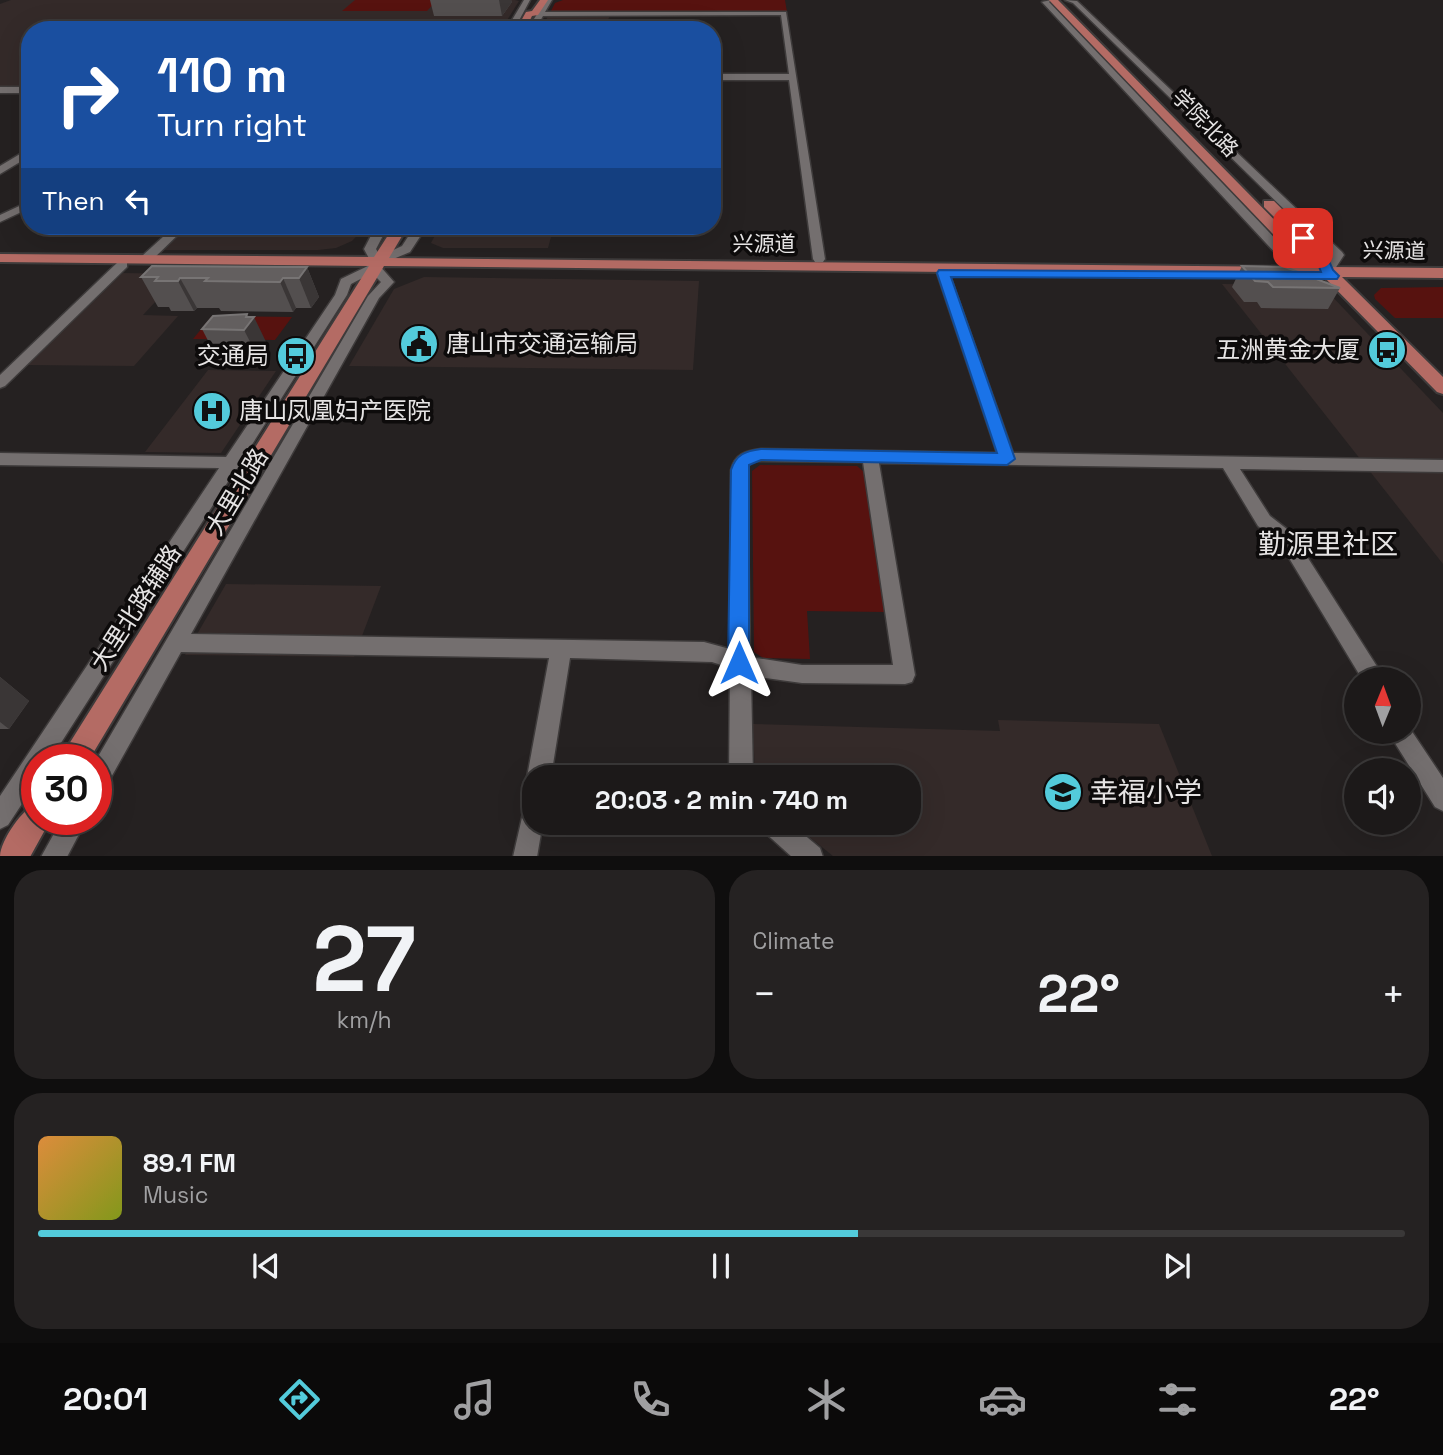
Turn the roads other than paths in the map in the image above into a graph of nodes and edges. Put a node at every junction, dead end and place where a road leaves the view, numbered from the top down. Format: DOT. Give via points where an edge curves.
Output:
graph roads {
  1 [pos="527,0"];
  2 [pos="534,0"];
  3 [pos="547,0"];
  4 [pos="1048,0"];
  5 [pos="1053,0"];
  6 [pos="1066,0"];
  7 [pos="541,13"];
  8 [pos="529,14"];
  9 [pos="1088,19"];
  10 [pos="515,21"];
  11 [pos="525,21"];
  12 [pos="536,21"];
  13 [pos="721,77"];
  14 [pos="793,77"];
  15 [pos="21,91"];
  16 [pos="3,92"];
  17 [pos="1153,117"];
  18 [pos="1168,117"];
  19 [pos="1182,118"];
  20 [pos="1195,118"];
  21 [pos="21,158"];
  22 [pos="0,171"];
  23 [pos="1217,186"];
  24 [pos="1235,187"];
  25 [pos="1252,187"];
  26 [pos="1268,187"];
  27 [pos="21,208"];
  28 [pos="0,219"];
  29 [pos="171,235"];
  30 [pos="377,235"];
  31 [pos="395,235"];
  32 [pos="415,235"];
  33 [pos="146,259"];
  34 [pos="819,260"];
  35 [pos="0,261"];
  36 [pos="123,264"];
  37 [pos="375,264"];
  38 [pos="942,270"];
  39 [pos="1330,274"];
  40 [pos="1443,275"];
  41 [pos="0,383"];
  42 [pos="1443,388"];
  43 [pos="870,457"];
  44 [pos="1007,459"];
  45 [pos="0,460"];
  46 [pos="1227,462"];
  47 [pos="230,463"];
  48 [pos="254,463"];
  49 [pos="1443,466"];
  50 [pos="177,643"];
  51 [pos="561,649"];
  52 [pos="739,663"];
  53 [pos="1367,667"];
  54 [pos="47,744"];
  55 [pos="83,744"];
  56 [pos="1407,744"];
  57 [pos="112,755"];
  58 [pos="541,765"];
  59 [pos="741,765"];
  60 [pos="21,785"];
  61 [pos="1443,799"];
  62 [pos="0,817"];
  63 [pos="25,835"];
  64 [pos="65,835"];
  65 [pos="529,835"];
  66 [pos="786,835"];
  67 [pos="12,856"];
  68 [pos="53,856"];
  69 [pos="525,856"];
  70 [pos="811,856"];
  1 -- 10 [label="street"];
  2 -- 8 [label="main road"];
  3 -- 7 [label="street"];
  3 -- 8 [label="main road"];
  4 -- 17 [label="street" via="1045,2"];
  5 -- 18 [label="main road, 学院北路"];
  6 -- 9 [label="main road, 学院北路"];
  7 -- 12 [label="street"];
  7 -- 14 [label="street" via="784,13"];
  8 -- 11 [label="main road"];
  9 -- 19 [label="main road, 学院北路"];
  9 -- 20 [label="street"];
  13 -- 14 [label="street"];
  14 -- 34 [label="street"];
  15 -- 16 [label="street"];
  17 -- 18 [label="street"];
  17 -- 23 [label="street"];
  18 -- 19 [label="main road"];
  18 -- 24 [label="main road, 学院北路"];
  19 -- 20 [label="street"];
  19 -- 25 [label="main road, 学院北路"];
  20 -- 26 [label="street"];
  21 -- 22 [label="street"];
  23 -- 24 [label="street"];
  23 -- 39 [label="street" via="1283,254"];
  24 -- 39 [label="main road, 学院北路" via="1300,254"];
  25 -- 26 [label="street"];
  25 -- 39 [label="main road, 学院北路" via="1320,255"];
  26 -- 39 [label="street" via="1338,255"];
  27 -- 28 [label="street"];
  29 -- 33 [label="street"];
  30 -- 37 [label="street, 大里北路辅路" via="370,249"];
  31 -- 37 [label="main road, 大里北路"];
  32 -- 37 [label="street, 大里北路辅路" via="406,249"];
  33 -- 35 [label="main road, 兴源道"];
  33 -- 37 [label="main road, 兴源道"];
  35 -- 36 [label="main road, 兴源道"];
  36 -- 37 [label="main road, 兴源道"];
  36 -- 41 [label="street"];
  37 -- 38 [label="main road, 兴源道"];
  37 -- 47 [label="street, 大里北路辅路" via="345,282 341,295"];
  37 -- 48 [label="main road, 大里北路"];
  37 -- 50 [label="street, 大里北路辅路" via="388,282 374,296"];
  38 -- 39 [label="main road, 兴源道"];
  38 -- 44 [label="street"];
  39 -- 40 [label="main road, 兴源道"];
  39 -- 42 [label="main road, 学院北路"];
  43 -- 44 [label="street"];
  43 -- 52 [label="street" via="761,455 741,462"];
  43 -- 52 [label="street" via="905,675 771,672"];
  44 -- 46 [label="street"];
  45 -- 47 [label="street"];
  46 -- 49 [label="street"];
  46 -- 53 [label="street" via="1265,521 1286,538"];
  47 -- 48 [label="street"];
  47 -- 54 [label="street, 大里北路辅路"];
  48 -- 55 [label="main road, 大里北路"];
  50 -- 51 [label="street"];
  50 -- 57 [label="street, 大里北路辅路"];
  51 -- 52 [label="street" via="704,651 721,653"];
  51 -- 58 [label="street"];
  52 -- 59 [label="street"];
  56 -- 61 [label="street"];
  60 -- 62 [label="street, 大里北路辅路"];
  63 -- 67 [label="main road"];
  64 -- 68 [label="street"];
  65 -- 69 [label="street"];
  66 -- 70 [label="street"];
}
